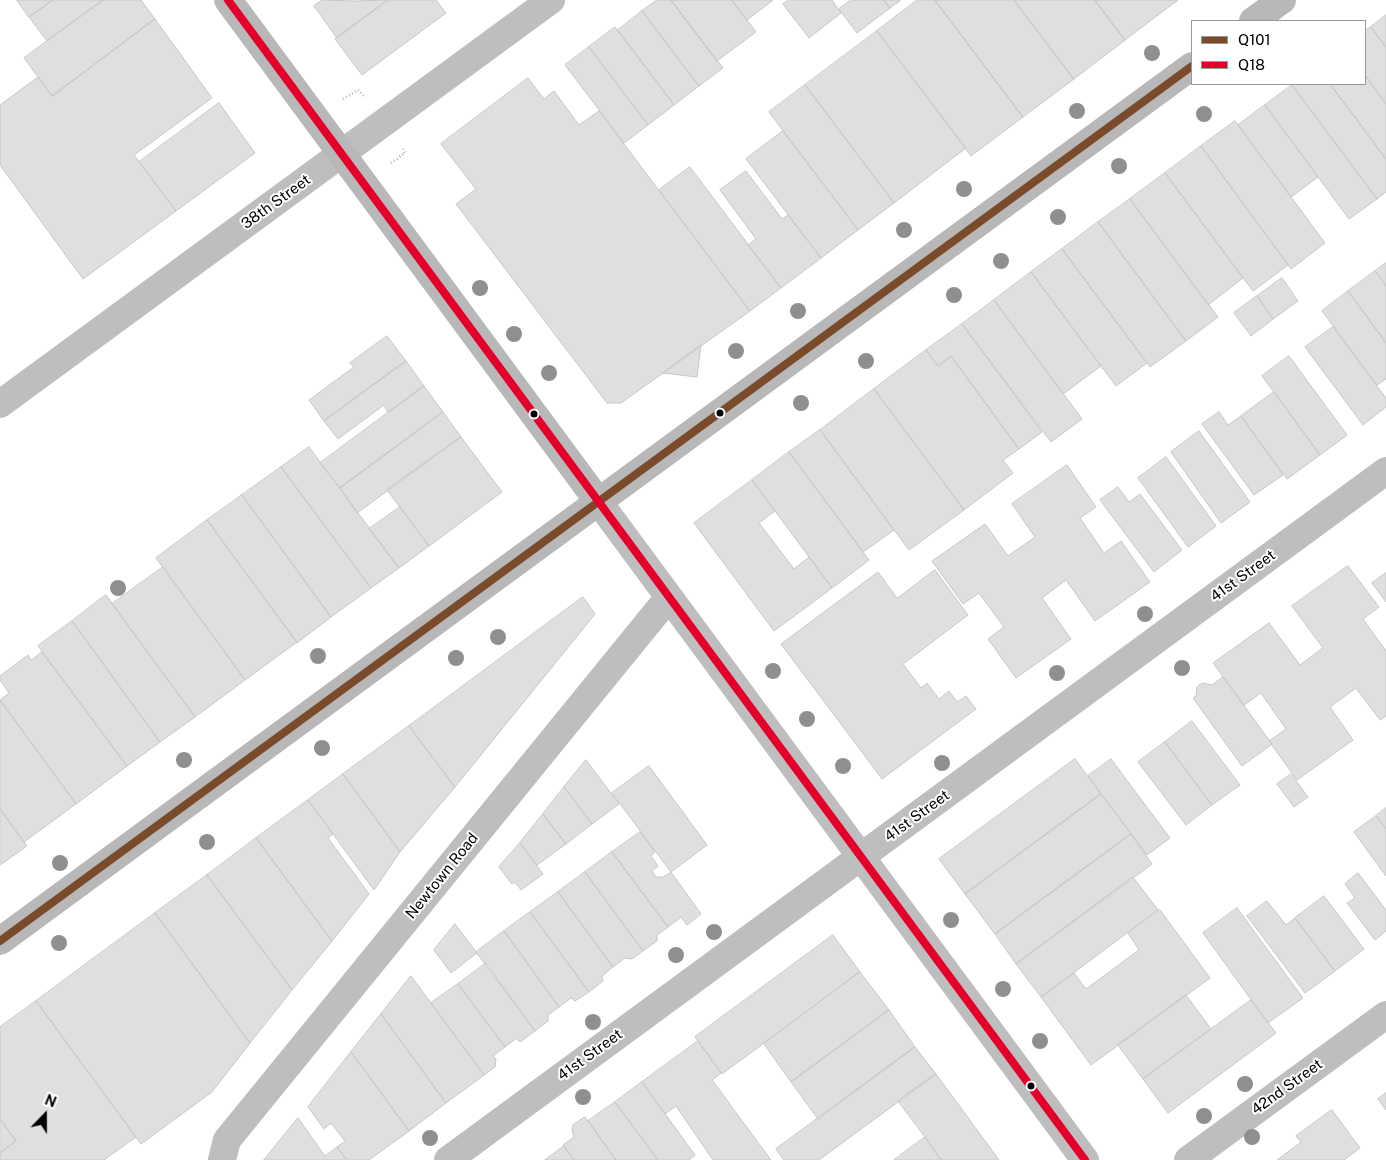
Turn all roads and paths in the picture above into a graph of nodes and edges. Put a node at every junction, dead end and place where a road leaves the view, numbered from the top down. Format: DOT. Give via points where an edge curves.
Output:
graph roads {
  1 [pos="228,0"];
  2 [pos="551,0"];
  3 [pos="1282,0"];
  4 [pos="1254,20"];
  5 [pos="1191,67"];
  6 [pos="366,99"];
  7 [pos="343,100"];
  8 [pos="405,153"];
  9 [pos="342,154"];
  10 [pos="391,163"];
  11 [pos="0,404"];
  12 [pos="1386,471"];
  13 [pos="598,501"];
  14 [pos="670,597"];
  15 [pos="861,857"];
  16 [pos="0,941"];
  17 [pos="1386,1014"];
  18 [pos="222,1160"];
  19 [pos="448,1160"];
  20 [pos="1085,1160"];
  21 [pos="1188,1160"];
  1 -- 9 [label="street"];
  2 -- 9 [label="street, 38th Street"];
  3 -- 4 [label="street"];
  5 -- 13 [label="street"];
  6 -- 7 [label="path" via="358,90"];
  8 -- 10 [label="path"];
  9 -- 11 [label="street, 38th Street"];
  9 -- 13 [label="street"];
  12 -- 15 [label="street, 41st Street"];
  13 -- 14 [label="street"];
  13 -- 16 [label="street"];
  14 -- 15 [label="street"];
  14 -- 18 [label="street, Newtown Road" via="227,1140"];
  15 -- 19 [label="street, 41st Street"];
  15 -- 20 [label="street"];
  17 -- 21 [label="street, 42nd Street"];
}
